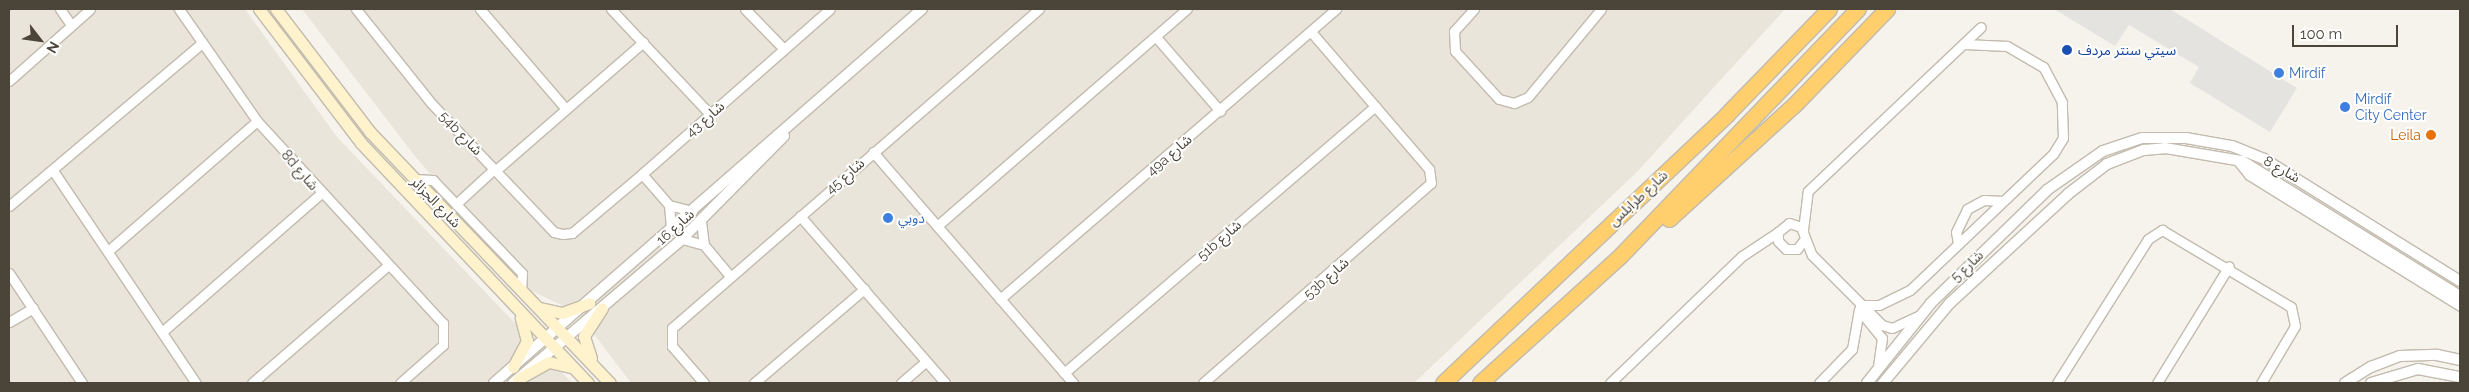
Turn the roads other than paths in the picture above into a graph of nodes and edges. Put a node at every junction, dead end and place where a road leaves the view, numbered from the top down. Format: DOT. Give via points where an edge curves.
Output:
graph roads {
  1 [pos="60,9"];
  2 [pos="90,9"];
  3 [pos="179,9"];
  4 [pos="258,9"];
  5 [pos="276,9"];
  6 [pos="356,9"];
  7 [pos="480,9"];
  8 [pos="611,9"];
  9 [pos="745,9"];
  10 [pos="830,9"];
  11 [pos="922,9"];
  12 [pos="1037,9"];
  13 [pos="1187,9"];
  14 [pos="1336,9"];
  15 [pos="1474,9"];
  16 [pos="1600,9"];
  17 [pos="1829,9"];
  18 [pos="1858,9"];
  19 [pos="1868,9"];
  20 [pos="1887,9"];
  21 [pos="1848,24"];
  22 [pos="71,25"];
  23 [pos="1981,27"];
  24 [pos="1311,32"];
  25 [pos="1156,37"];
  26 [pos="643,42"];
  27 [pos="202,43"];
  28 [pos="1964,44"];
  29 [pos="784,49"];
  30 [pos="9,81"];
  31 [pos="1375,106"];
  32 [pos="566,109"];
  33 [pos="1220,111"];
  34 [pos="803,113"];
  35 [pos="710,114"];
  36 [pos="257,121"];
  37 [pos="873,152"];
  38 [pos="2237,160"];
  39 [pos="2082,163"];
  40 [pos="495,169"];
  41 [pos="54,172"];
  42 [pos="642,174"];
  43 [pos="2091,175"];
  44 [pos="414,179"];
  45 [pos="320,194"];
  46 [pos="2003,201"];
  47 [pos="456,204"];
  48 [pos="669,205"];
  49 [pos="1803,205"];
  50 [pos="9,206"];
  51 [pos="692,211"];
  52 [pos="800,216"];
  53 [pos="701,220"];
  54 [pos="1789,223"];
  55 [pos="937,226"];
  56 [pos="579,227"];
  57 [pos="671,230"];
  58 [pos="1778,232"];
  59 [pos="1803,235"];
  60 [pos="682,239"];
  61 [pos="1764,244"];
  62 [pos="1958,244"];
  63 [pos="704,245"];
  64 [pos="1783,248"];
  65 [pos="1793,250"];
  66 [pos="108,252"];
  67 [pos="1620,256"];
  68 [pos="1969,264"];
  69 [pos="387,266"];
  70 [pos="2229,266"];
  71 [pos="9,273"];
  72 [pos="730,276"];
  73 [pos="2460,281"];
  74 [pos="864,289"];
  75 [pos="521,290"];
  76 [pos="2460,296"];
  77 [pos="1000,299"];
  78 [pos="589,303"];
  79 [pos="1950,303"];
  80 [pos="1883,304"];
  81 [pos="536,306"];
  82 [pos="2460,306"];
  83 [pos="33,308"];
  84 [pos="602,308"];
  85 [pos="1860,308"];
  86 [pos="518,309"];
  87 [pos="1918,316"];
  88 [pos="1876,321"];
  89 [pos="9,322"];
  90 [pos="1877,331"];
  91 [pos="162,332"];
  92 [pos="562,332"];
  93 [pos="1857,336"];
  94 [pos="549,343"];
  95 [pos="2460,360"];
  96 [pos="926,361"];
  97 [pos="1878,365"];
  98 [pos="514,366"];
  99 [pos="576,369"];
  100 [pos="596,369"];
  101 [pos="1064,373"];
  102 [pos="2460,377"];
  103 [pos="515,381"];
  104 [pos="82,383"];
  105 [pos="196,383"];
  106 [pos="252,383"];
  107 [pos="400,383"];
  108 [pos="494,383"];
  109 [pos="588,383"];
  110 [pos="610,383"];
  111 [pos="704,383"];
  112 [pos="754,383"];
  113 [pos="901,383"];
  114 [pos="945,383"];
  115 [pos="1073,383"];
  116 [pos="1203,383"];
  117 [pos="1443,383"];
  118 [pos="1480,383"];
  119 [pos="1610,383"];
  120 [pos="1819,383"];
  121 [pos="1867,383"];
  122 [pos="1883,383"];
  123 [pos="2057,383"];
  124 [pos="2157,383"];
  125 [pos="2261,383"];
  126 [pos="2345,383"];
  127 [pos="2371,383"];
  1 -- 22 [label="street"];
  2 -- 22 [label="street"];
  3 -- 27 [label="street, 8d شارع"];
  4 -- 86 [label="main road, شارع الجزائر" via="346,125"];
  5 -- 44 [label="main road, شارع الجزائر" via="352,110"];
  6 -- 40 [label="street, 54b شارع" via="412,81"];
  7 -- 32 [label="street"];
  8 -- 26 [label="street"];
  9 -- 29 [label="street"];
  10 -- 29 [label="street, شارع 43"];
  11 -- 34 [label="street, شارع 16"];
  12 -- 37 [label="street, شارع 45"];
  13 -- 25 [label="street"];
  14 -- 24 [label="street, 49a شارع"];
  15 -- 16 [label="street" via="1454,31 1454,51 1506,102 1521,102 1533,91"];
  17 -- 117 [label="highway, شارع طرابلس" via="1726,114"];
  18 -- 21 [label="highway, شارع طرابلس"];
  19 -- 21 [label="highway"];
  20 -- 67 [label="highway" via="1714,180"];
  21 -- 67 [label="highway, شارع طرابلس"];
  22 -- 30 [label="street"];
  23 -- 28 [label="street"];
  24 -- 31 [label="street"];
  24 -- 33 [label="street, 49a شارع"];
  25 -- 33 [label="street"];
  25 -- 55 [label="street"];
  26 -- 32 [label="street"];
  26 -- 35 [label="street"];
  27 -- 36 [label="street, 8d شارع"];
  27 -- 41 [label="street"];
  28 -- 46 [label="street" via="2007,46 2031,57 2049,73 2062,102 2066,126 2060,144"];
  28 -- 49 [label="street" via="1811,187"];
  29 -- 35 [label="street, شارع 43"];
  31 -- 101 [label="street, 51b شارع"];
  31 -- 116 [label="street, 53b شارع" via="1425,164 1431,183 1423,194"];
  32 -- 40 [label="street"];
  33 -- 77 [label="street, 49a شارع"];
  34 -- 51 [label="street, شارع 16"];
  34 -- 53 [label="street, شارع 16"];
  35 -- 42 [label="street, شارع 43"];
  36 -- 45 [label="street, 8d شارع"];
  36 -- 66 [label="street"];
  37 -- 52 [label="street, شارع 45"];
  37 -- 55 [label="street"];
  38 -- 43 [label="street, شارع 8" via="2156,149 2119,158"];
  38 -- 76 [label="street, شارع 8"];
  38 -- 82 [label="street" via="2249,175"];
  39 -- 68 [label="street, شارع 5"];
  39 -- 73 [label="street, شارع 8" via="2142,138 2175,137 2232,146 2293,175"];
  40 -- 47 [label="street"];
  40 -- 56 [label="street, 54b شارع" via="554,232 572,233"];
  41 -- 50 [label="street"];
  41 -- 66 [label="street"];
  42 -- 48 [label="street"];
  42 -- 56 [label="street, شارع 43"];
  43 -- 79 [label="street, شارع 5"];
  44 -- 47 [label="street" via="431,179"];
  44 -- 75 [label="main road, شارع الجزائر"];
  45 -- 69 [label="street, 8d شارع"];
  45 -- 91 [label="street"];
  46 -- 62 [label="street"];
  46 -- 62 [label="street" via="1984,200 1967,209 1956,232"];
  47 -- 75 [label="street" via="522,273"];
  48 -- 51 [label="street"];
  48 -- 57 [label="street"];
  49 -- 54 [label="street"];
  49 -- 59 [label="street"];
  51 -- 57 [label="street, شارع 16"];
  52 -- 72 [label="street, شارع 45"];
  52 -- 74 [label="street"];
  53 -- 60 [label="street, شارع 16"];
  53 -- 63 [label="street"];
  54 -- 58 [label="street"];
  54 -- 59 [label="street"];
  55 -- 77 [label="street"];
  57 -- 78 [label="street, شارع 16"];
  58 -- 61 [label="street"];
  58 -- 64 [label="street"];
  59 -- 65 [label="street"];
  59 -- 85 [label="street" via="1812,255"];
  60 -- 63 [label="street"];
  60 -- 84 [label="street, شارع 16"];
  61 -- 64 [label="street"];
  61 -- 119 [label="street" via="1742,256"];
  62 -- 80 [label="street" via="1910,290"];
  63 -- 72 [label="street"];
  64 -- 65 [label="street"];
  65 -- 85 [label="street" via="1808,258"];
  66 -- 91 [label="street"];
  67 -- 118 [label="highway, شارع طرابلس"];
  68 -- 79 [label="street" via="1973,274 1954,293"];
  68 -- 87 [label="street, شارع 5"];
  69 -- 106 [label="street"];
  69 -- 107 [label="street, 8d شارع" via="438,317 446,330 443,345"];
  70 -- 123 [label="street" via="2172,232 2162,230 2152,235"];
  70 -- 124 [label="street"];
  70 -- 125 [label="street" via="2291,307 2296,320 2292,333"];
  71 -- 83 [label="street"];
  72 -- 111 [label="street, شارع 45" via="672,328 670,340"];
  74 -- 96 [label="street"];
  74 -- 112 [label="street"];
  75 -- 81 [label="main road, شارع الجزائر"];
  77 -- 101 [label="street"];
  78 -- 81 [label="main road" via="562,312"];
  78 -- 92 [label="street, شارع 16"];
  79 -- 122 [label="street, شارع 5"];
  80 -- 85 [label="street"];
  80 -- 88 [label="street"];
  81 -- 92 [label="main road, شارع الجزائر"];
  83 -- 89 [label="street"];
  83 -- 104 [label="street"];
  84 -- 92 [label="street, شارع 16"];
  84 -- 100 [label="main road" via="584,336"];
  85 -- 88 [label="street"];
  85 -- 90 [label="street"];
  85 -- 93 [label="street"];
  86 -- 94 [label="main road, شارع الجزائر"];
  86 -- 98 [label="main road" via="527,340"];
  87 -- 88 [label="street" via="1892,328"];
  87 -- 97 [label="street, شارع 5"];
  90 -- 93 [label="street"];
  90 -- 97 [label="street" via="1883,344"];
  91 -- 105 [label="street"];
  92 -- 94 [label="street, شارع 16"];
  92 -- 100 [label="main road, شارع الجزائر"];
  93 -- 120 [label="street" via="1849,354"];
  94 -- 98 [label="street"];
  94 -- 99 [label="main road, شارع الجزائر"];
  94 -- 103 [label="street"];
  95 -- 126 [label="street" via="2426,354 2400,356 2370,367"];
  96 -- 113 [label="street"];
  96 -- 114 [label="street"];
  97 -- 121 [label="street, شارع 5"];
  98 -- 108 [label="street"];
  99 -- 103 [label="main road" via="549,362"];
  99 -- 109 [label="main road, شارع الجزائر"];
  100 -- 110 [label="main road, شارع الجزائر"];
  101 -- 115 [label="street"];
  102 -- 127 [label="street" via="2418,369"];
}
